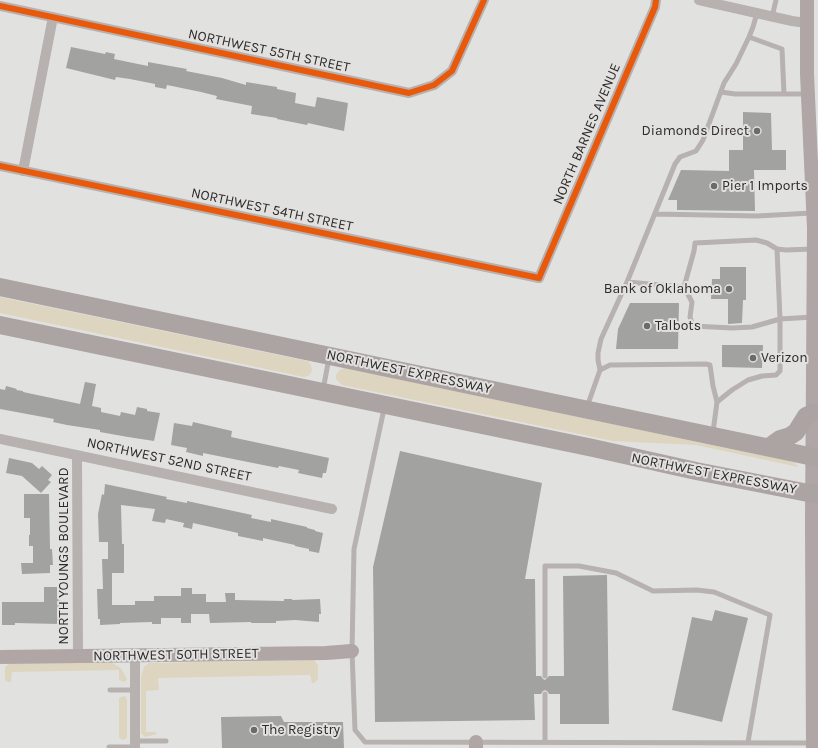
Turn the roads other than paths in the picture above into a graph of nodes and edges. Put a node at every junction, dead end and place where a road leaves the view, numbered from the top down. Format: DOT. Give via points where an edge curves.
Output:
graph roads {
  1 [pos="484,0"];
  2 [pos="656,0"];
  3 [pos="699,0"];
  4 [pos="776,0"];
  5 [pos="807,0"];
  6 [pos="734,4"];
  7 [pos="0,6"];
  8 [pos="757,13"];
  9 [pos="53,17"];
  10 [pos="772,17"];
  11 [pos="813,24"];
  12 [pos="749,37"];
  13 [pos="721,92"];
  14 [pos="784,94"];
  15 [pos="808,94"];
  16 [pos="0,166"];
  17 [pos="23,171"];
  18 [pos="813,213"];
  19 [pos="655,214"];
  20 [pos="814,248"];
  21 [pos="777,249"];
  22 [pos="539,278"];
  23 [pos="627,282"];
  24 [pos="0,287"];
  25 [pos="684,287"];
  26 [pos="813,317"];
  27 [pos="780,319"];
  28 [pos="0,325"];
  29 [pos="330,355"];
  30 [pos="600,370"];
  31 [pos="322,392"];
  32 [pos="717,402"];
  33 [pos="385,405"];
  34 [pos="586,409"];
  35 [pos="813,413"];
  36 [pos="713,435"];
  37 [pos="0,439"];
  38 [pos="769,447"];
  39 [pos="77,455"];
  40 [pos="815,457"];
  41 [pos="815,494"];
  42 [pos="332,509"];
  43 [pos="352,651"];
  44 [pos="78,656"];
  45 [pos="135,656"];
  46 [pos="0,657"];
  47 [pos="545,676"];
  48 [pos="110,690"];
  49 [pos="135,690"];
  50 [pos="545,694"];
  51 [pos="166,741"];
  52 [pos="546,742"];
  53 [pos="638,742"];
  54 [pos="748,742"];
  55 [pos="815,744"];
  56 [pos="135,745"];
  57 [pos="476,745"];
  58 [pos="109,747"];
  59 [pos="639,748"];
  1 -- 9 [label="street, NORTHWEST 55TH STREET" via="452,71 434,85 409,93"];
  2 -- 22 [label="street, NORTH BARNES AVENUE"];
  3 -- 6 [label="street"];
  4 -- 10 [label="lane"];
  5 -- 11 [label="main road"];
  6 -- 8 [label="street"];
  7 -- 9 [label="street, NORTHWEST 55TH STREET"];
  8 -- 10 [label="street"];
  8 -- 12 [label="lane"];
  9 -- 17 [label="street"];
  10 -- 11 [label="street"];
  11 -- 15 [label="main road"];
  12 -- 13 [label="lane"];
  12 -- 14 [label="lane" via="782,49"];
  13 -- 14 [label="lane"];
  13 -- 19 [label="lane" via="703,140 696,151 680,157 675,164"];
  14 -- 15 [label="lane"];
  15 -- 18 [label="main road"];
  16 -- 17 [label="street, NORTHWEST 54TH STREET"];
  17 -- 22 [label="street, NORTHWEST 54TH STREET"];
  18 -- 19 [label="lane" via="757,216"];
  18 -- 20 [label="main road"];
  19 -- 23 [label="lane"];
  20 -- 21 [label="lane"];
  20 -- 26 [label="main road"];
  21 -- 25 [label="lane" via="756,240 695,243"];
  21 -- 27 [label="lane"];
  23 -- 25 [label="lane"];
  23 -- 30 [label="lane" via="601,339 598,353"];
  24 -- 29 [label="highway, NORTHWEST EXPRESSWAY"];
  25 -- 27 [label="lane" via="692,302 690,318 693,326 752,327"];
  26 -- 27 [label="lane"];
  26 -- 35 [label="main road"];
  27 -- 32 [label="lane" via="780,371 776,375 748,380"];
  28 -- 31 [label="highway, NORTHWEST EXPRESSWAY"];
  29 -- 31 [label="lane"];
  29 -- 34 [label="highway, NORTHWEST EXPRESSWAY"];
  30 -- 32 [label="lane" via="610,366 710,365"];
  30 -- 34 [label="lane"];
  31 -- 33 [label="highway, NORTHWEST EXPRESSWAY"];
  32 -- 36 [label="lane"];
  33 -- 41 [label="highway, NORTHWEST EXPRESSWAY" via="696,472"];
  33 -- 43 [label="lane" via="354,549"];
  34 -- 36 [label="highway, NORTHWEST EXPRESSWAY"];
  35 -- 38 [label="highway" via="806,416 796,432"];
  35 -- 40 [label="main road"];
  36 -- 38 [label="highway, NORTHWEST EXPRESSWAY"];
  37 -- 39 [label="street, NORTHWEST 52ND STREET"];
  38 -- 40 [label="highway, NORTHWEST EXPRESSWAY"];
  39 -- 42 [label="street, NORTHWEST 52ND STREET"];
  39 -- 44 [label="street, NORTH YOUNGS BOULEVARD"];
  40 -- 41 [label="main road"];
  41 -- 55 [label="main road"];
  43 -- 45 [label="main road, NORTHWEST 50TH STREET"];
  43 -- 57 [label="lane" via="356,730 365,742"];
  44 -- 45 [label="main road, NORTHWEST 50TH STREET"];
  44 -- 46 [label="main road, NORTHWEST 50TH STREET"];
  45 -- 49 [label="street"];
  47 -- 54 [label="lane" via="545,566 579,566 616,573 652,590 714,592 770,615"];
  48 -- 49 [label="lane"];
  49 -- 56 [label="street"];
  50 -- 52 [label="lane"];
  51 -- 56 [label="lane"];
  52 -- 53 [label="lane"];
  52 -- 57 [label="lane"];
  53 -- 54 [label="lane"];
  53 -- 59 [label="lane"];
  54 -- 55 [label="lane"];
  56 -- 58 [label="lane"];
}
